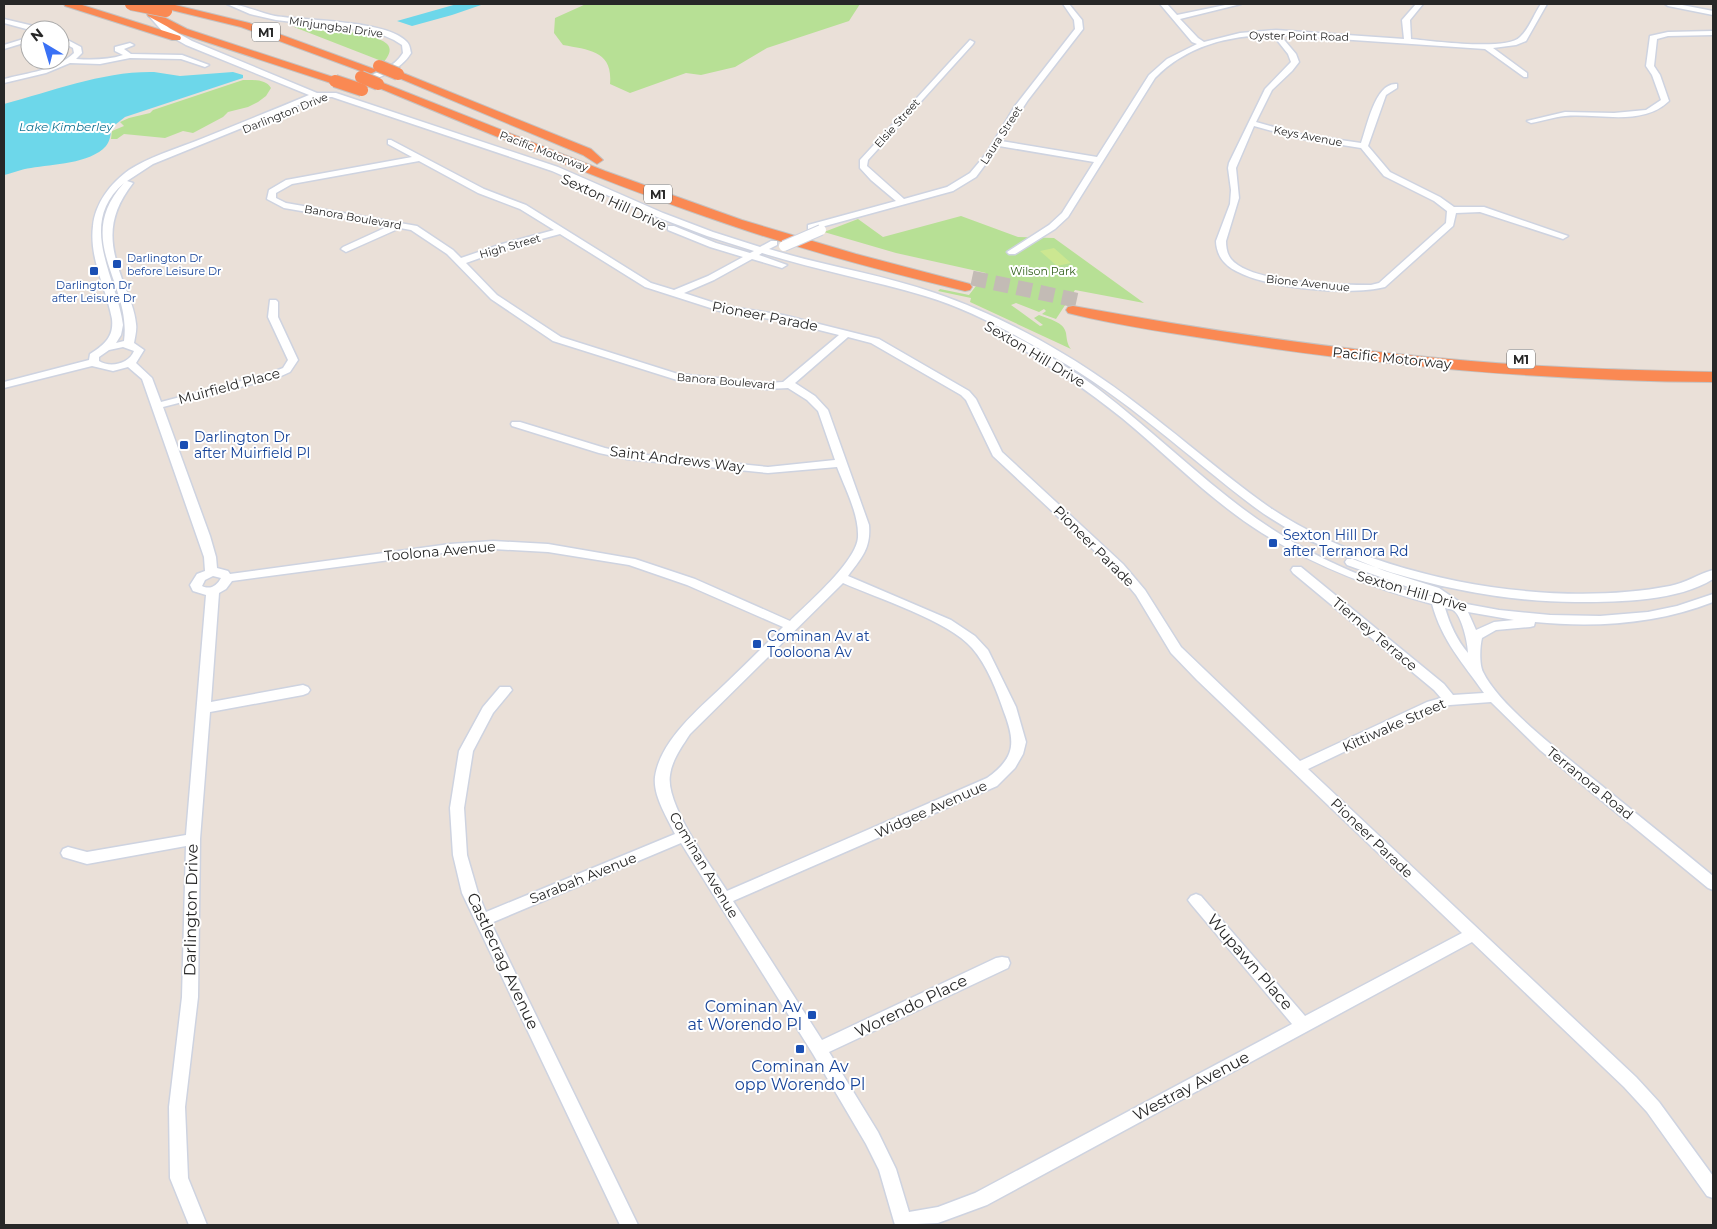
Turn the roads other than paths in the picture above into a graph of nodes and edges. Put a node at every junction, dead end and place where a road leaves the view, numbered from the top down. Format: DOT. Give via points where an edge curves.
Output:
graph roads {
  1 [pos="69,4"];
  2 [pos="129,4"];
  3 [pos="200,4"];
  4 [pos="230,4"];
  5 [pos="1066,4"];
  6 [pos="1163,4"];
  7 [pos="1238,4"];
  8 [pos="1420,4"];
  9 [pos="1544,4"];
  10 [pos="1668,4"];
  11 [pos="162,7"];
  12 [pos="1713,12"];
  13 [pos="152,14"];
  14 [pos="1175,18"];
  15 [pos="4,21"];
  16 [pos="20,25"];
  17 [pos="1275,33"];
  18 [pos="1713,33"];
  19 [pos="20,41"];
  20 [pos="1408,41"];
  21 [pos="189,42"];
  22 [pos="970,42"];
  23 [pos="70,43"];
  24 [pos="130,45"];
  25 [pos="1205,45"];
  26 [pos="4,47"];
  27 [pos="1488,47"];
  28 [pos="129,56"];
  29 [pos="70,61"];
  30 [pos="205,65"];
  31 [pos="45,70"];
  32 [pos="370,71"];
  33 [pos="1524,75"];
  34 [pos="4,81"];
  35 [pos="293,85"];
  36 [pos="1394,86"];
  37 [pos="325,96"];
  38 [pos="1531,121"];
  39 [pos="1252,123"];
  40 [pos="238,126"];
  41 [pos="515,140"];
  42 [pos="391,142"];
  43 [pos="997,143"];
  44 [pos="1364,146"];
  45 [pos="420,158"];
  46 [pos="1100,160"];
  47 [pos="904,202"];
  48 [pos="1452,210"];
  49 [pos="868,212"];
  50 [pos="400,225"];
  51 [pos="560,231"];
  52 [pos="1563,236"];
  53 [pos="346,249"];
  54 [pos="766,251"];
  55 [pos="1012,252"];
  56 [pos="460,262"];
  57 [pos="674,294"];
  58 [pos="273,302"];
  59 [pos="1076,306"];
  60 [pos="847,333"];
  61 [pos="129,345"];
  62 [pos="1330,346"];
  63 [pos="106,348"];
  64 [pos="94,362"];
  65 [pos="129,362"];
  66 [pos="1713,366"];
  67 [pos="1713,377"];
  68 [pos="4,384"];
  69 [pos="789,384"];
  70 [pos="156,406"];
  71 [pos="516,424"];
  72 [pos="842,463"];
  73 [pos="1311,537"];
  74 [pos="1297,570"];
  75 [pos="211,573"];
  76 [pos="1713,574"];
  77 [pos="227,578"];
  78 [pos="841,578"];
  79 [pos="1483,589"];
  80 [pos="213,591"];
  81 [pos="1713,598"];
  82 [pos="1447,602"];
  83 [pos="1583,620"];
  84 [pos="791,626"];
  85 [pos="1474,644"];
  86 [pos="1476,671"];
  87 [pos="303,690"];
  88 [pos="505,690"];
  89 [pos="1494,697"];
  90 [pos="1450,700"];
  91 [pos="204,708"];
  92 [pos="1298,768"];
  93 [pos="684,836"];
  94 [pos="193,839"];
  95 [pos="68,853"];
  96 [pos="1713,884"];
  97 [pos="724,899"];
  98 [pos="1196,900"];
  99 [pos="482,920"];
  100 [pos="1473,934"];
  101 [pos="1002,963"];
  102 [pos="1303,1025"];
  103 [pos="819,1049"];
  104 [pos="1713,1190"];
  105 [pos="903,1224"];
  106 [pos="198,1225"];
  107 [pos="630,1225"];
  1 -- 21 [label="highway"];
  2 -- 11 [label="highway, Pacific Motorway / M1, bridge"];
  3 -- 32 [label="highway" via="302,34"];
  4 -- 37 [label="street, Minjungbal Drive" via="276,18 376,31 405,44 406,56 395,66"];
  5 -- 43 [label="street, Laura Street" via="1078,20 1079,29 1017,108"];
  6 -- 14 [label="street"];
  7 -- 14 [label="street"];
  8 -- 20 [label="street" via="1406,20"];
  9 -- 27 [label="street, Oyster Point Road" via="1523,39"];
  10 -- 12 [label="street"];
  11 -- 32 [label="highway, Pacific Motorway / M1" via="244,25"];
  13 -- 21 [label="street" via="166,30"];
  13 -- 41 [label="highway, bridge" via="182,31 467,127"];
  14 -- 25 [label="street" via="1194,40"];
  15 -- 16 [label="street"];
  17 -- 20 [label="street, Oyster Point Road"];
  17 -- 25 [label="street, Oyster Point Road" via="1240,35"];
  17 -- 39 [label="street, Bione Avenuue" via="1295,62 1269,88"];
  18 -- 38 [label="street" via="1668,34 1653,38 1650,66 1665,101 1648,112 1565,114"];
  19 -- 26 [label="street"];
  20 -- 27 [label="street, Oyster Point Road"];
  21 -- 35 [label="street"];
  22 -- 47 [label="street, Elsie Street" via="864,160 864,169"];
  23 -- 29 [label="street" via="77,47 78,53"];
  24 -- 28 [label="street" via="118,49"];
  25 -- 46 [label="street, Oyster Point Road" via="1167,62 1157,71"];
  27 -- 33 [label="street"];
  28 -- 29 [label="street" via="106,61"];
  28 -- 30 [label="street" via="182,57"];
  31 -- 34 [label="street"];
  32 -- 41 [label="highway, Pacific Motorway / M1, bridge" via="378,84"];
  32 -- 41 [label="highway, Pacific Motorway / M1" via="394,76 587,152 597,160 773,224 969,283 866,262 737,223"];
  35 -- 37 [label="street"];
  35 -- 40 [label="street" via="298,89 295,94"];
  36 -- 44 [label="street" via="1382,94"];
  37 -- 40 [label="street, Darlington Drive"];
  37 -- 54 [label="street, Sexton Hill Drive" via="532,160 685,225"];
  37 -- 54 [label="street, Sexton Hill Drive" via="537,168 695,238"];
  37 -- 61 [label="street, Darlington Drive" via="153,167 118,194 107,226 106,241 131,323"];
  39 -- 44 [label="street, Keys Avenue" via="1298,136"];
  39 -- 48 [label="street, Bione Avenuue" via="1232,166 1236,199 1222,234 1224,258 1240,271 1268,279 1354,288 1382,285 1450,224"];
  40 -- 63 [label="street, Darlington Drive" via="140,168 120,181 107,196 99,215 96,253 118,326 116,335"];
  42 -- 45 [label="street, Pioneer Parade"];
  43 -- 46 [label="street"];
  43 -- 47 [label="street, Laura Street" via="963,184"];
  44 -- 48 [label="street" via="1387,174 1436,197"];
  45 -- 50 [label="street, Banora Boulevard" via="289,182 272,192 271,199 284,205"];
  45 -- 51 [label="street, Pioneer Parade" via="481,191 520,206"];
  46 -- 55 [label="street, Oyster Point Road" via="1065,215"];
  47 -- 49 [label="street, Laura Street"];
  48 -- 52 [label="street" via="1481,209"];
  49 -- 54 [label="street, Laura Street, bridge"];
  49 -- 54 [label="street, Laura Street" via="811,227"];
  50 -- 53 [label="street"];
  50 -- 56 [label="street, Banora Boulevard" via="425,234"];
  51 -- 56 [label="street, High Street"];
  51 -- 57 [label="street, Pioneer Parade" via="648,285"];
  54 -- 57 [label="street" via="734,273"];
  54 -- 73 [label="street, Sexton Hill Drive" via="930,294 1008,326 1108,388 1259,505"];
  54 -- 82 [label="street, Sexton Hill Drive" via="945,307 988,325 1094,390 1231,504 1284,541 1353,574"];
  56 -- 69 [label="street, Banora Boulevard" via="494,297 567,344 677,378 767,386"];
  57 -- 60 [label="street, Pioneer Parade" via="731,311 784,318"];
  58 -- 70 [label="street, Muirfield Place" via="273,317 293,360 291,367 268,378"];
  59 -- 62 [label="highway, Pacific Motorway / M1" via="1168,329"];
  60 -- 69 [label="street"];
  60 -- 92 [label="street, Pioneer Parade" via="883,344 965,393 971,399 997,454 1119,567 1141,593 1176,650"];
  61 -- 63 [label="street"];
  61 -- 65 [label="street, Darlington Drive" via="137,348 139,353"];
  62 -- 66 [label="highway, Pacific Motorway / M1" via="1535,360"];
  62 -- 67 [label="highway, Pacific Motorway / M1" via="1436,363"];
  63 -- 64 [label="street, Darlington Drive" via="96,353"];
  64 -- 65 [label="street" via="108,368"];
  64 -- 68 [label="street"];
  65 -- 70 [label="street" via="147,378"];
  69 -- 72 [label="street, Cominan Avenue" via="823,410"];
  70 -- 75 [label="street" via="204,536"];
  71 -- 72 [label="street, Saint Andrews Way" via="603,451 677,462 768,470"];
  72 -- 78 [label="street, Cominan Avenue" via="863,526 864,539"];
  73 -- 79 [label="street, Sexton Hill Drive" via="1405,572"];
  73 -- 82 [label="street" via="1349,561 1435,590"];
  74 -- 90 [label="street, Tierney Terrace" via="1439,687"];
  75 -- 77 [label="street" via="224,574"];
  75 -- 80 [label="street" via="198,579 196,585 203,591"];
  76 -- 79 [label="street, Sexton Hill Drive" via="1676,589 1627,596 1573,599"];
  77 -- 80 [label="street" via="222,587"];
  77 -- 84 [label="street, Toolona Avenue" via="450,548 493,545 548,548 640,565 691,582"];
  78 -- 84 [label="street, Cominan Avenue"];
  78 -- 97 [label="street, Widgee Avenuue" via="947,623 978,646 990,664 1012,718 1019,743 1016,752 1004,774 992,782"];
  79 -- 82 [label="street"];
  80 -- 91 [label="street, Darlington Drive"];
  81 -- 83 [label="street, Sexton Hill Drive" via="1649,616"];
  82 -- 83 [label="street, Sexton Hill Drive" via="1545,619"];
  82 -- 85 [label="street" via="1464,616"];
  82 -- 86 [label="street, Terranora Road" via="1450,639"];
  83 -- 85 [label="street" via="1494,627 1478,635"];
  84 -- 93 [label="street, Cominan Avenue" via="697,717 666,760 662,778 664,793"];
  85 -- 86 [label="street"];
  86 -- 89 [label="street, Terranora Road"];
  87 -- 91 [label="street"];
  88 -- 99 [label="street, Castlecrag Avenue" via="488,710 466,752 457,808 460,855 470,894"];
  89 -- 90 [label="street, Kittiwake Street"];
  89 -- 96 [label="street, Terranora Road" via="1545,747"];
  90 -- 92 [label="street, Kittiwake Street" via="1432,705"];
  91 -- 94 [label="street, Darlington Drive"];
  92 -- 100 [label="street, Pioneer Parade"];
  93 -- 97 [label="street, Cominan Avenue"];
  93 -- 99 [label="street, Sarabah Avenue"];
  94 -- 95 [label="street" via="87,858"];
  94 -- 106 [label="street, Darlington Drive" via="190,997 177,1107 179,1178"];
  97 -- 103 [label="street, Cominan Avenue"];
  98 -- 102 [label="street, Wupawn Place"];
  99 -- 107 [label="street, Castlecrag Avenue"];
  100 -- 102 [label="street, Westray Avenue"];
  100 -- 104 [label="street, Pioneer Parade" via="1630,1082 1653,1107"];
  101 -- 103 [label="street, Worendo Place"];
  102 -- 105 [label="street, Westray Avenue" via="981,1199"];
  103 -- 105 [label="street, Cominan Avenue" via="879,1151"];
}
